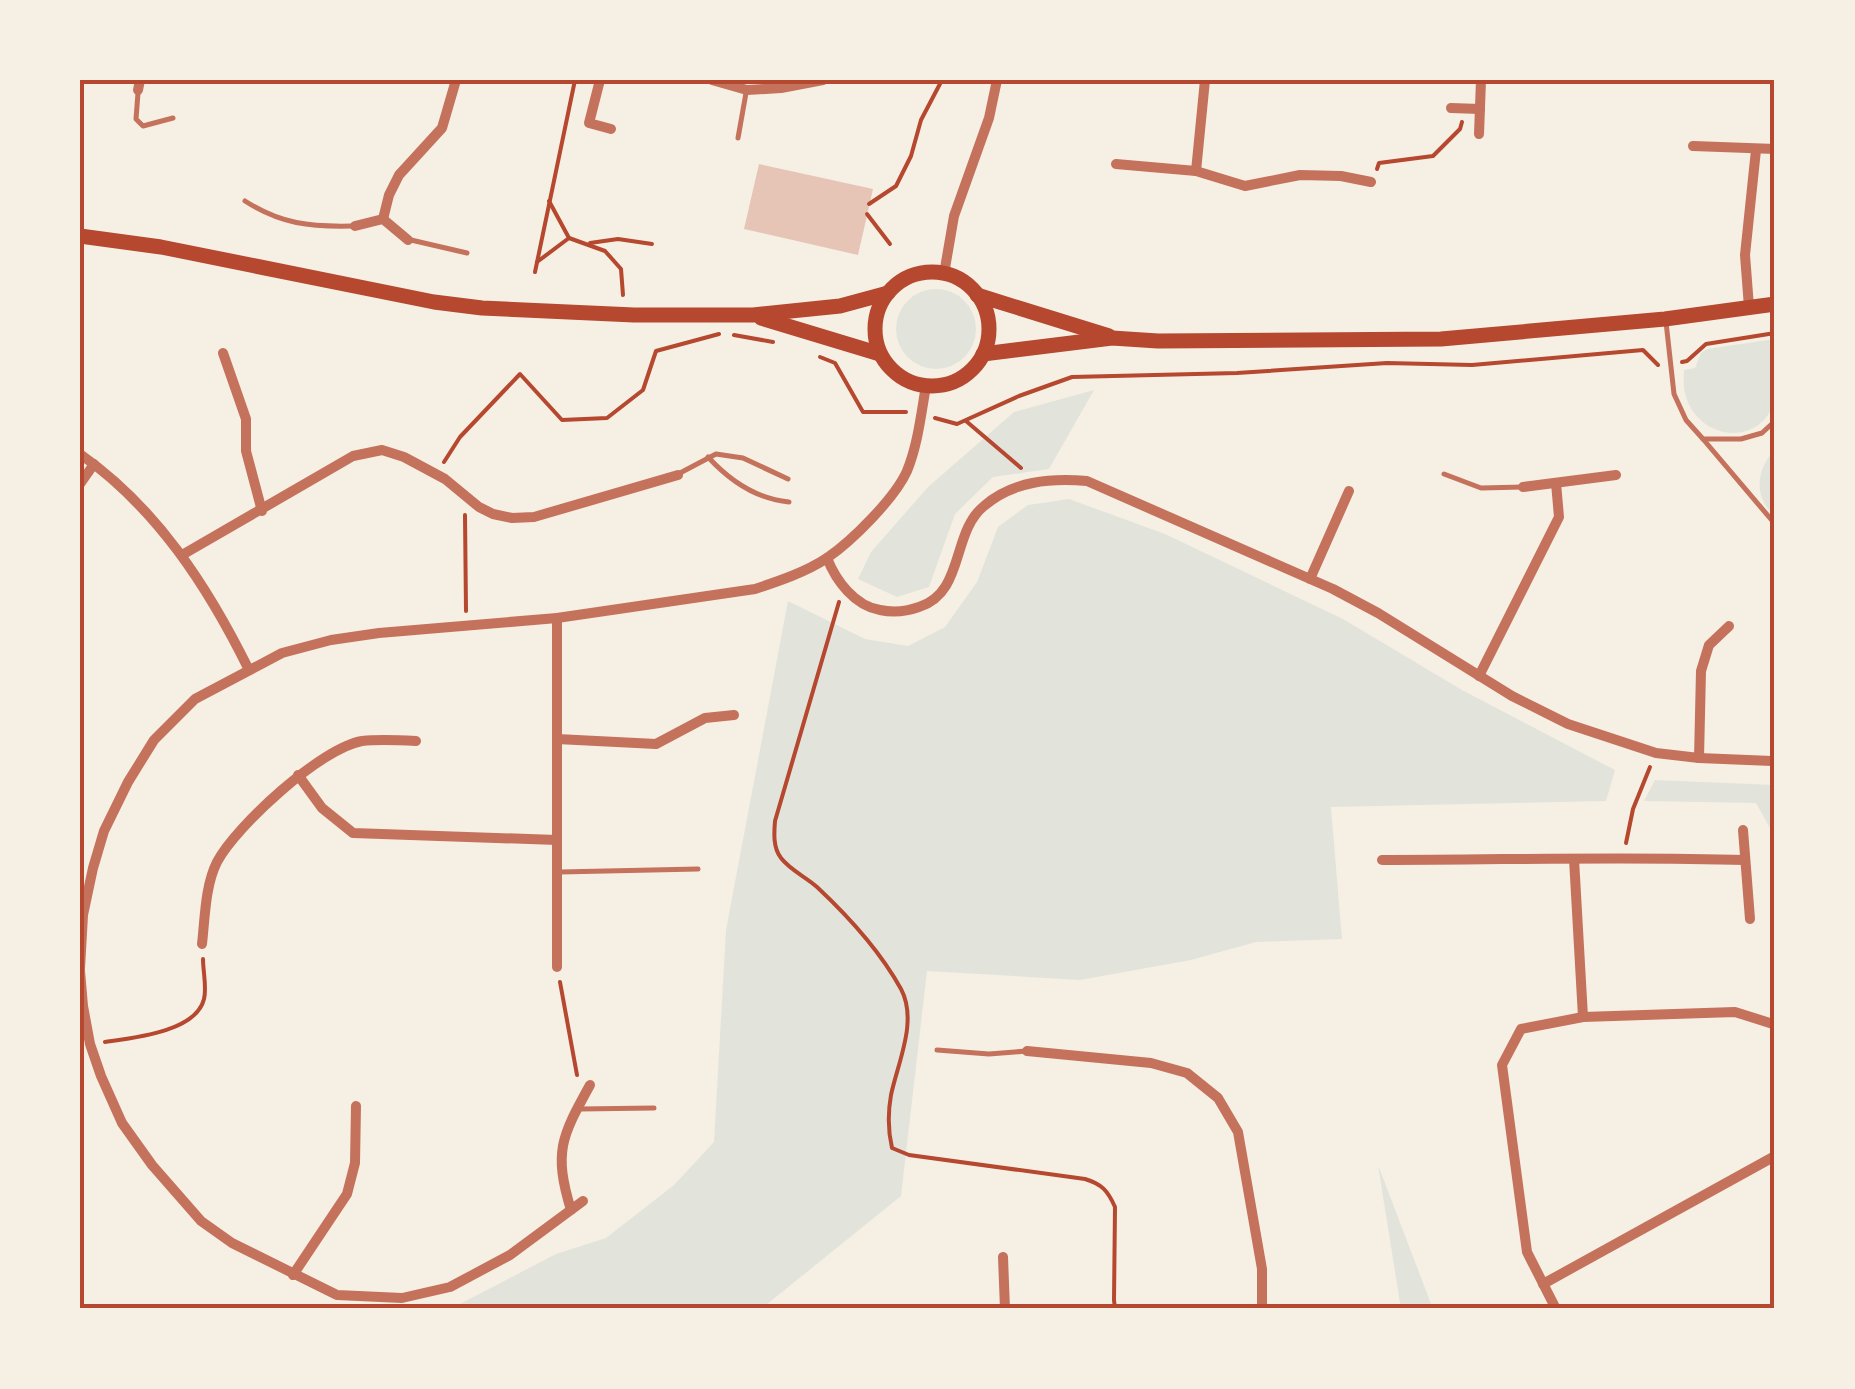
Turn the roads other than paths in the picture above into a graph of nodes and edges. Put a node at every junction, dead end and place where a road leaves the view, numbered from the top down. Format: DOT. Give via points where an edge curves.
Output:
graph roads {
  1 [pos="456,80"];
  2 [pos="600,80"];
  3 [pos="712,80"];
  4 [pos="824,80"];
  5 [pos="997,80"];
  6 [pos="1205,80"];
  7 [pos="1481,80"];
  8 [pos="139,85"];
  9 [pos="747,90"];
  10 [pos="1451,108"];
  11 [pos="1480,109"];
  12 [pos="173,118"];
  13 [pos="611,129"];
  14 [pos="1479,134"];
  15 [pos="738,138"];
  16 [pos="1693,146"];
  17 [pos="1775,149"];
  18 [pos="1756,150"];
  19 [pos="1116,164"];
  20 [pos="1196,171"];
  21 [pos="1371,182"];
  22 [pos="245,201"];
  23 [pos="384,219"];
  24 [pos="355,226"];
  25 [pos="80,236"];
  26 [pos="408,240"];
  27 [pos="468,253"];
  28 [pos="944,274"];
  29 [pos="888,292"];
  30 [pos="977,295"];
  31 [pos="1775,304"];
  32 [pos="1748,308"];
  33 [pos="753,315"];
  34 [pos="1665,319"];
  35 [pos="1112,338"];
  36 [pos="223,353"];
  37 [pos="880,354"];
  38 [pos="983,354"];
  39 [pos="926,386"];
  40 [pos="1775,421"];
  41 [pos="1775,431"];
  42 [pos="1762,433"];
  43 [pos="1703,439"];
  44 [pos="80,454"];
  45 [pos="708,458"];
  46 [pos="94,464"];
  47 [pos="1444,474"];
  48 [pos="678,475"];
  49 [pos="1616,475"];
  50 [pos="788,479"];
  51 [pos="1556,483"];
  52 [pos="80,484"];
  53 [pos="1522,487"];
  54 [pos="1349,491"];
  55 [pos="789,502"];
  56 [pos="262,510"];
  57 [pos="1775,524"];
  58 [pos="182,554"];
  59 [pos="827,558"];
  60 [pos="1310,579"];
  61 [pos="557,618"];
  62 [pos="1730,626"];
  63 [pos="249,670"];
  64 [pos="1480,676"];
  65 [pos="734,715"];
  66 [pos="557,739"];
  67 [pos="416,741"];
  68 [pos="1699,758"];
  69 [pos="1772,762"];
  70 [pos="298,776"];
  71 [pos="1743,830"];
  72 [pos="557,840"];
  73 [pos="1382,860"];
  74 [pos="1574,860"];
  75 [pos="1745,860"];
  76 [pos="698,869"];
  77 [pos="557,872"];
  78 [pos="82,915"];
  79 [pos="1750,919"];
  80 [pos="202,944"];
  81 [pos="557,967"];
  82 [pos="80,970"];
  83 [pos="1583,1018"];
  84 [pos="1775,1027"];
  85 [pos="937,1050"];
  86 [pos="1026,1051"];
  87 [pos="590,1084"];
  88 [pos="356,1106"];
  89 [pos="654,1108"];
  90 [pos="576,1110"];
  91 [pos="1775,1156"];
  92 [pos="583,1201"];
  93 [pos="571,1210"];
  94 [pos="1003,1256"];
  95 [pos="293,1275"];
  96 [pos="1543,1284"];
  97 [pos="1005,1309"];
  98 [pos="1262,1309"];
  99 [pos="1556,1309"];
  1 -- 23 [label="street" via="442,128 399,175"];
  2 -- 13 [label="street" via="589,122"];
  3 -- 9 [label="street"];
  4 -- 9 [label="street"];
  5 -- 28 [label="street" via="954,216"];
  6 -- 20 [label="street"];
  7 -- 11 [label="street"];
  8 -- 12 [label="lane" via="136,119 143,126"];
  9 -- 15 [label="lane"];
  10 -- 11 [label="street"];
  11 -- 14 [label="street"];
  16 -- 18 [label="street"];
  17 -- 18 [label="street"];
  18 -- 32 [label="street" via="1745,255"];
  19 -- 20 [label="street"];
  20 -- 21 [label="street" via="1245,186 1300,176"];
  22 -- 24 [label="lane" via="269,217"];
  23 -- 24 [label="street"];
  23 -- 26 [label="street"];
  25 -- 33 [label="main road" via="482,308"];
  26 -- 27 [label="lane"];
  28 -- 29 [label="main road" via="914,276"];
  28 -- 30 [label="main road"];
  29 -- 33 [label="main road" via="840,306"];
  29 -- 37 [label="main road" via="875,322"];
  30 -- 35 [label="main road"];
  30 -- 38 [label="main road" via="988,324"];
  31 -- 32 [label="main road"];
  32 -- 34 [label="main road"];
  33 -- 37 [label="main road"];
  34 -- 35 [label="main road" via="1441,339"];
  34 -- 43 [label="lane" via="1674,394"];
  35 -- 38 [label="main road"];
  36 -- 56 [label="street" via="246,419 246,451"];
  37 -- 39 [label="main road" via="907,381"];
  38 -- 39 [label="main road" via="953,382"];
  39 -- 59 [label="street" via="905,475 879,510"];
  40 -- 42 [label="lane"];
  41 -- 42 [label="lane"];
  42 -- 43 [label="lane"];
  43 -- 57 [label="lane"];
  44 -- 46 [label="street"];
  45 -- 48 [label="lane"];
  45 -- 50 [label="lane" via="743,458"];
  45 -- 55 [label="lane" via="754,492"];
  46 -- 52 [label="street"];
  46 -- 58 [label="street"];
  47 -- 53 [label="lane" via="1481,488"];
  48 -- 56 [label="street" via="512,518 478,507 436,474 382,450 353,456"];
  49 -- 51 [label="street"];
  51 -- 53 [label="street"];
  51 -- 64 [label="street" via="1559,517"];
  54 -- 60 [label="street"];
  56 -- 58 [label="street"];
  58 -- 63 [label="street"];
  59 -- 60 [label="street" via="843,588 875,610 901,613 925,606 944,591 979,510 997,496 1058,478 1087,481"];
  59 -- 61 [label="street" via="755,589"];
  60 -- 64 [label="street"];
  61 -- 63 [label="street" via="330,640"];
  61 -- 66 [label="street"];
  62 -- 68 [label="street" via="1709,645 1701,670"];
  63 -- 78 [label="street" via="196,699 154,740 104,830"];
  64 -- 68 [label="street" via="1568,724 1656,753"];
  65 -- 66 [label="street" via="705,718 656,744"];
  66 -- 72 [label="street"];
  67 -- 70 [label="street" via="337,749"];
  68 -- 69 [label="street"];
  70 -- 72 [label="street" via="352,833"];
  70 -- 80 [label="street" via="233,838 216,864"];
  71 -- 75 [label="street"];
  72 -- 77 [label="street"];
  73 -- 74 [label="street"];
  74 -- 75 [label="street"];
  74 -- 83 [label="street"];
  75 -- 79 [label="street"];
  76 -- 77 [label="lane"];
  77 -- 81 [label="street"];
  78 -- 82 [label="street"];
  82 -- 95 [label="street" via="90,1044 122,1123 202,1221"];
  83 -- 84 [label="street" via="1735,1012"];
  83 -- 96 [label="street" via="1521,1029 1502,1065 1527,1252"];
  85 -- 86 [label="lane"];
  86 -- 98 [label="street" via="1187,1073 1218,1098 1238,1132 1262,1269"];
  87 -- 90 [label="street"];
  88 -- 95 [label="street" via="347,1194"];
  89 -- 90 [label="lane"];
  90 -- 93 [label="street" via="560,1154"];
  91 -- 96 [label="street"];
  92 -- 93 [label="street"];
  93 -- 95 [label="street" via="510,1255 450,1287 402,1298 337,1295"];
  94 -- 97 [label="street"];
  96 -- 99 [label="street"];
}
